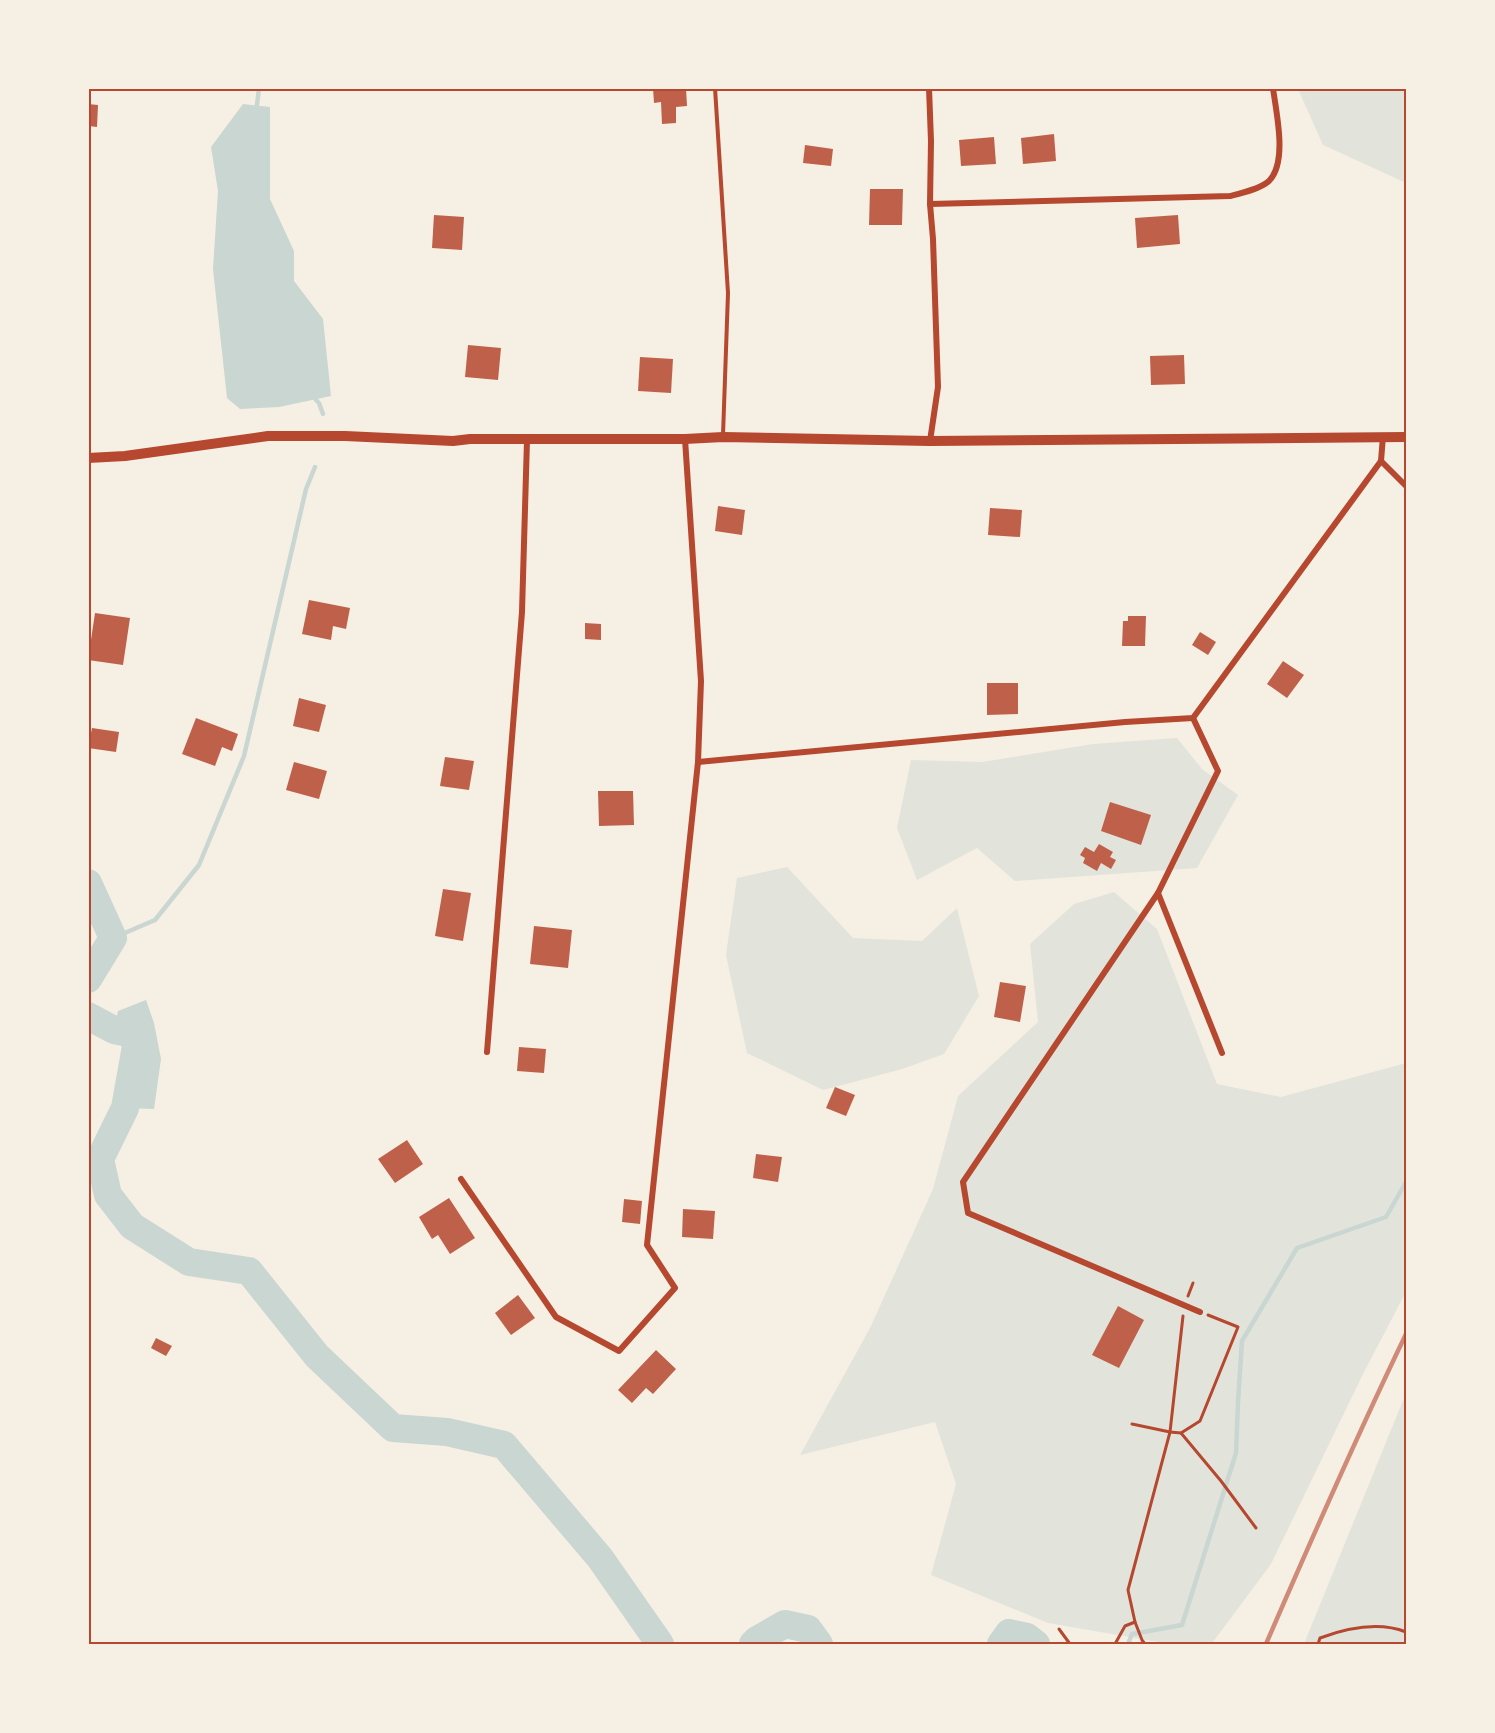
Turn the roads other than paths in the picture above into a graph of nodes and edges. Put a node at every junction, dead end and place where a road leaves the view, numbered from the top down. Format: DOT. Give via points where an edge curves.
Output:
graph roads {
  1 [pos="716,88"];
  2 [pos="929,88"];
  3 [pos="1273,88"];
  4 [pos="930,204"];
  5 [pos="1383,436"];
  6 [pos="723,437"];
  7 [pos="1407,437"];
  8 [pos="685,439"];
  9 [pos="527,440"];
  10 [pos="930,441"];
  11 [pos="88,458"];
  12 [pos="1381,461"];
  13 [pos="1407,486"];
  14 [pos="1193,718"];
  15 [pos="698,762"];
  16 [pos="1158,893"];
  17 [pos="487,1052"];
  18 [pos="1222,1053"];
  19 [pos="461,1179"];
  20 [pos="1200,1312"];
  1 -- 6 [label="lane" via="728,293"];
  2 -- 4 [label="street"];
  3 -- 4 [label="street" via="1280,141 1277,170 1268,182 1246,192 1230,196"];
  4 -- 10 [label="street" via="938,387"];
  5 -- 7 [label="street"];
  5 -- 10 [label="street"];
  5 -- 12 [label="street"];
  6 -- 8 [label="street"];
  6 -- 10 [label="street"];
  8 -- 9 [label="street"];
  8 -- 15 [label="street" via="701,681"];
  9 -- 11 [label="street" via="268,436"];
  9 -- 17 [label="street" via="522,612"];
  12 -- 13 [label="street"];
  12 -- 14 [label="street"];
  14 -- 15 [label="street"];
  14 -- 16 [label="street" via="1218,771"];
  15 -- 19 [label="street" via="647,1245 675,1288 619,1351 556,1317"];
  16 -- 18 [label="street"];
  16 -- 20 [label="street" via="963,1182 969,1214"];
}
